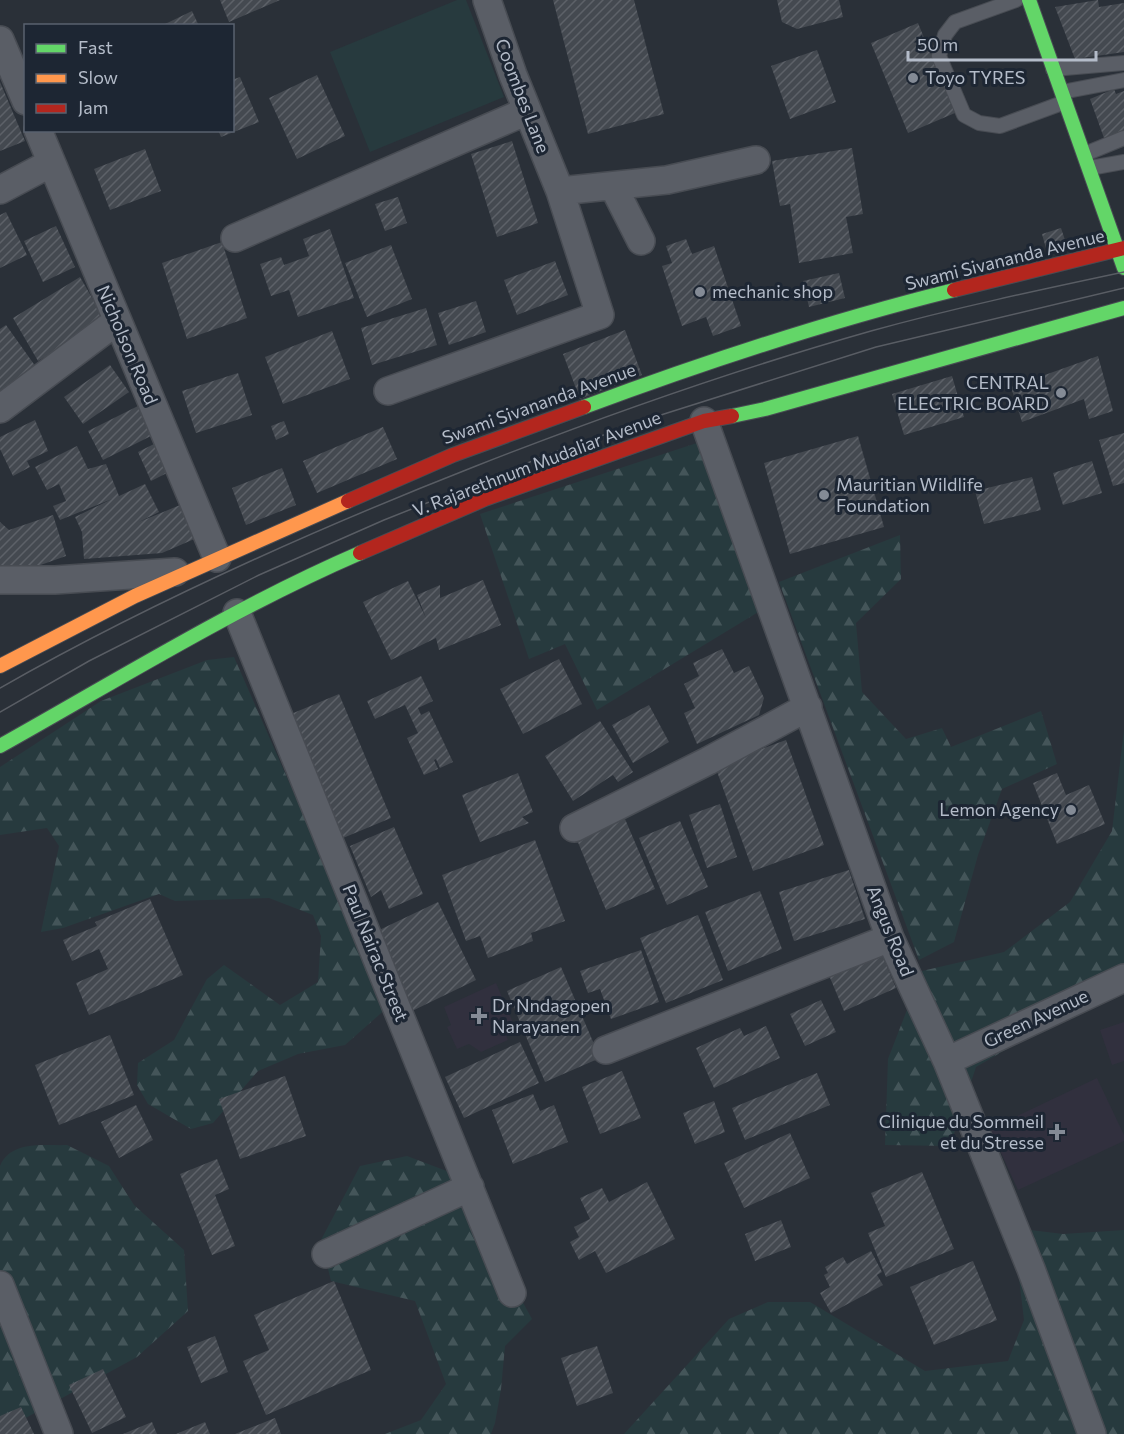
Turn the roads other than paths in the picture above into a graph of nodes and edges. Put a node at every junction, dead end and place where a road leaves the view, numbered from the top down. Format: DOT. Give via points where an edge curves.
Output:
graph roads {
  1 [pos="487,0"];
  2 [pos="1016,0"];
  3 [pos="1029,0"];
  4 [pos="1,45"];
  5 [pos="1124,63"];
  6 [pos="1053,69"];
  7 [pos="1124,80"];
  8 [pos="24,97"];
  9 [pos="1064,97"];
  10 [pos="527,111"];
  11 [pos="39,132"];
  12 [pos="1124,138"];
  13 [pos="1085,154"];
  14 [pos="756,160"];
  15 [pos="1124,162"];
  16 [pos="51,163"];
  17 [pos="1090,168"];
  18 [pos="613,186"];
  19 [pos="0,190"];
  20 [pos="560,191"];
  21 [pos="235,238"];
  22 [pos="641,242"];
  23 [pos="1122,253"];
  24 [pos="1124,268"];
  25 [pos="1124,308"];
  26 [pos="117,321"];
  27 [pos="388,391"];
  28 [pos="0,409"];
  29 [pos="704,421"];
  30 [pos="206,563"];
  31 [pos="0,580"];
  32 [pos="237,613"];
  33 [pos="0,666"];
  34 [pos="808,707"];
  35 [pos="0,746"];
  36 [pos="574,828"];
  37 [pos="890,938"];
  38 [pos="1124,978"];
  39 [pos="606,1050"];
  40 [pos="947,1061"];
  41 [pos="470,1187"];
  42 [pos="326,1254"];
  43 [pos="0,1285"];
  44 [pos="512,1293"];
  45 [pos="59,1434"];
  46 [pos="1092,1434"];
  1 -- 10 [label="street, Coombes Lane"];
  2 -- 9 [label="lane" via="955,22 945,35 939,56 964,115 1000,126"];
  3 -- 6 [label="street"];
  4 -- 8 [label="street"];
  5 -- 6 [label="lane"];
  6 -- 9 [label="street"];
  7 -- 9 [label="lane"];
  9 -- 13 [label="street"];
  10 -- 20 [label="street, Coombes Lane"];
  10 -- 21 [label="street"];
  11 -- 16 [label="street, Nicholson Road"];
  12 -- 13 [label="lane"];
  13 -- 17 [label="street"];
  14 -- 18 [label="street" via="667,180"];
  15 -- 17 [label="lane"];
  16 -- 19 [label="street"];
  16 -- 26 [label="street, Nicholson Road"];
  17 -- 23 [label="street"];
  18 -- 20 [label="street"];
  18 -- 22 [label="street"];
  20 -- 27 [label="street, Coombes Lane" via="600,315"];
  23 -- 24 [label="street"];
  23 -- 30 [label="street, Swami Sivananda Avenue" via="942,293 645,384 453,455"];
  25 -- 29 [label="street, V. Rajarethnum Mudaliar Avenue" via="777,405"];
  26 -- 28 [label="street"];
  26 -- 30 [label="street, Nicholson Road"];
  29 -- 32 [label="street, V. Rajarethnum Mudaliar Avenue" via="485,499 319,571"];
  29 -- 34 [label="street, Angus Road"];
  30 -- 31 [label="street" via="164,574"];
  30 -- 33 [label="street, Swami Sivananda Avenue"];
  32 -- 35 [label="street, V. Rajarethnum Mudaliar Avenue"];
  32 -- 41 [label="street, Paul Nairac Street"];
  34 -- 36 [label="street"];
  34 -- 37 [label="street, Angus Road"];
  37 -- 39 [label="street"];
  37 -- 40 [label="street, Angus Road"];
  38 -- 40 [label="street, Green Avenue"];
  40 -- 46 [label="street, Angus Road"];
  41 -- 42 [label="street"];
  41 -- 44 [label="street, Paul Nairac Street"];
  43 -- 45 [label="street"];
}
